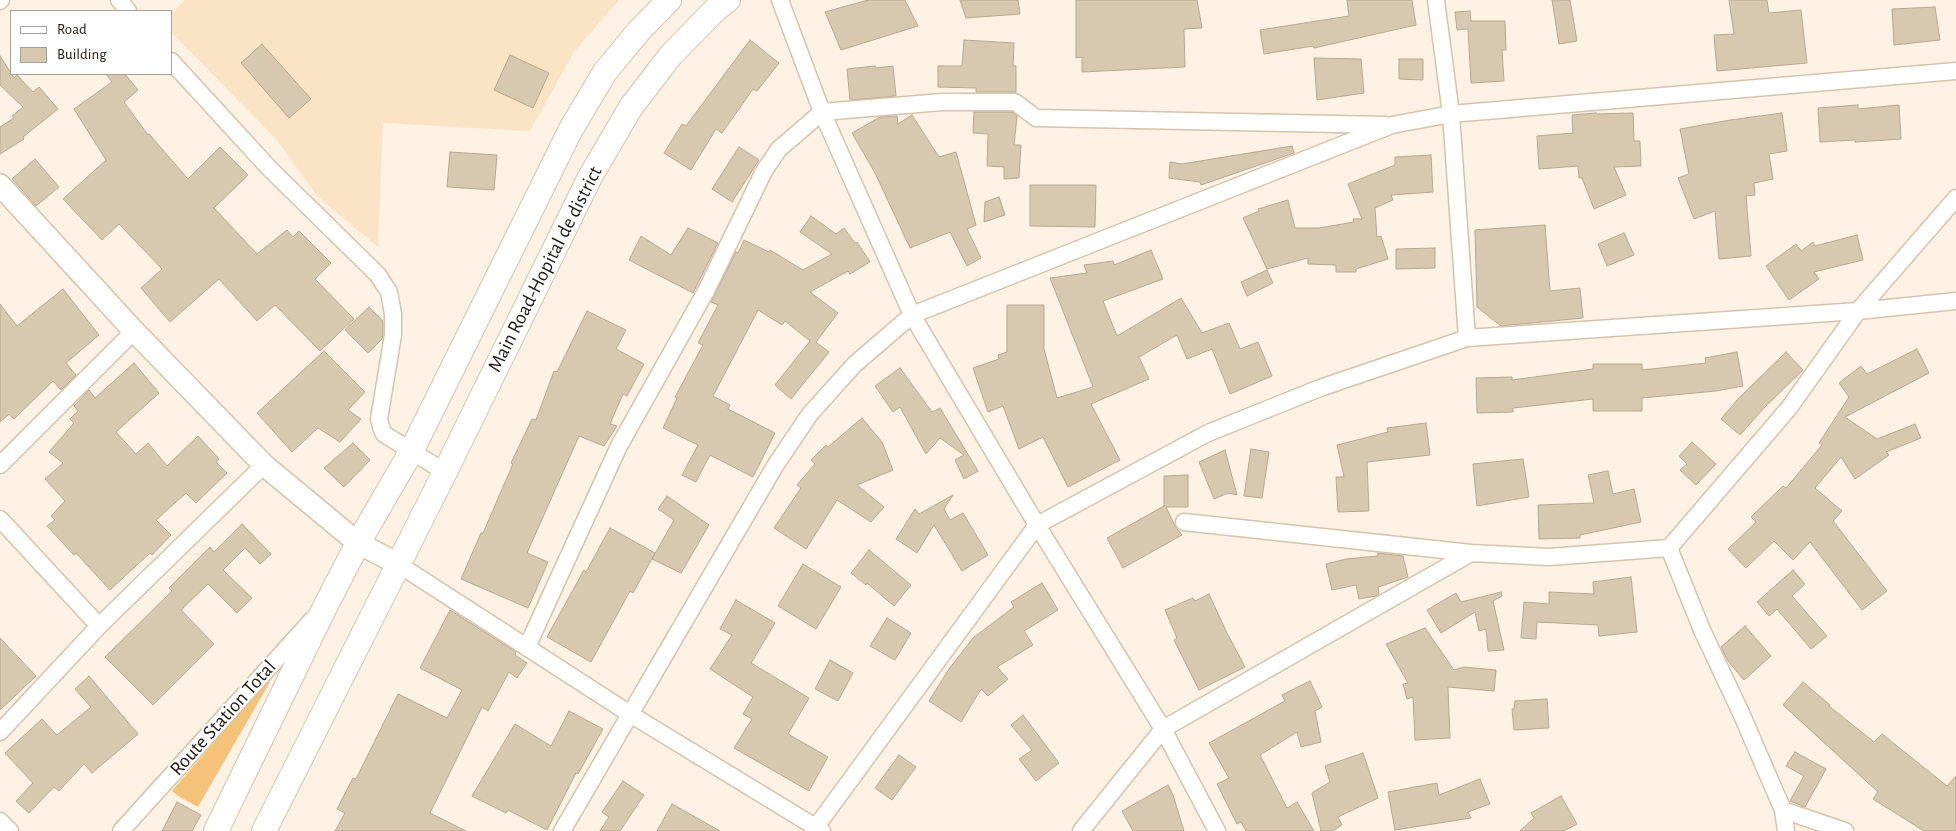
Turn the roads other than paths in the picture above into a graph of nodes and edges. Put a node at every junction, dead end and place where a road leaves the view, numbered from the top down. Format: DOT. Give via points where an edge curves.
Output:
graph roads {
  1 [pos="119,0"];
  2 [pos="669,0"];
  3 [pos="728,0"];
  4 [pos="780,0"];
  5 [pos="1436,0"];
  6 [pos="127,10"];
  7 [pos="172,63"];
  8 [pos="1956,71"];
  9 [pos="822,112"];
  10 [pos="1451,114"];
  11 [pos="1392,125"];
  12 [pos="0,185"];
  13 [pos="1956,198"];
  14 [pos="1956,302"];
  15 [pos="1858,311"];
  16 [pos="912,315"];
  17 [pos="134,331"];
  18 [pos="1466,338"];
  19 [pos="411,452"];
  20 [pos="0,465"];
  21 [pos="264,465"];
  22 [pos="444,472"];
  23 [pos="0,519"];
  24 [pos="1184,522"];
  25 [pos="1037,524"];
  26 [pos="358,544"];
  27 [pos="1668,548"];
  28 [pos="1471,553"];
  29 [pos="398,564"];
  30 [pos="326,605"];
  31 [pos="98,626"];
  32 [pos="527,647"];
  33 [pos="630,714"];
  34 [pos="1163,729"];
  35 [pos="0,732"];
  36 [pos="1782,810"];
  37 [pos="0,821"];
  38 [pos="817,830"];
  39 [pos="10,831"];
  40 [pos="121,831"];
  41 [pos="216,831"];
  42 [pos="264,831"];
  43 [pos="562,831"];
  44 [pos="1081,831"];
  45 [pos="1217,831"];
  46 [pos="1786,831"];
  47 [pos="1845,831"];
  1 -- 6 [label="street"];
  2 -- 19 [label="main road, Main Road-Hopital de district" via="605,72 571,129"];
  3 -- 22 [label="main road, Main Road-Hopital de district" via="671,55 631,107 590,177"];
  4 -- 9 [label="street"];
  5 -- 10 [label="street"];
  7 -- 19 [label="street" via="269,168 378,275 389,292 394,314 393,335 379,419 384,434"];
  8 -- 10 [label="street"];
  9 -- 11 [label="street" via="942,102 1015,102 1036,118"];
  9 -- 16 [label="street"];
  9 -- 32 [label="street" via="779,149 764,171 706,291 619,446"];
  10 -- 11 [label="street"];
  10 -- 18 [label="street"];
  11 -- 16 [label="street"];
  12 -- 17 [label="street"];
  13 -- 15 [label="street"];
  14 -- 15 [label="street"];
  15 -- 18 [label="street"];
  15 -- 27 [label="street" via="1789,408"];
  16 -- 25 [label="street"];
  16 -- 33 [label="street" via="855,364 810,414 775,466"];
  17 -- 20 [label="street"];
  17 -- 21 [label="street"];
  18 -- 25 [label="street" via="1320,388 1208,433"];
  19 -- 22 [label="street"];
  19 -- 26 [label="main road, Main Road-Hopital de district"];
  21 -- 26 [label="street"];
  21 -- 31 [label="street"];
  22 -- 29 [label="main road, Main Road-Hopital de district"];
  23 -- 31 [label="street"];
  24 -- 28 [label="street"];
  25 -- 34 [label="street"];
  25 -- 38 [label="street"];
  26 -- 29 [label="street"];
  26 -- 30 [label="main road, Main Road-Hopital de district"];
  27 -- 28 [label="street" via="1549,557"];
  27 -- 36 [label="street"];
  28 -- 34 [label="street"];
  29 -- 32 [label="street"];
  29 -- 42 [label="main road, Main Road-Hopital de district"];
  30 -- 40 [label="street, Route Station Total"];
  30 -- 41 [label="main road, Main Road-Hopital de district"];
  31 -- 35 [label="street"];
  32 -- 33 [label="street"];
  33 -- 38 [label="street"];
  33 -- 43 [label="street"];
  34 -- 44 [label="street"];
  34 -- 45 [label="street"];
  36 -- 46 [label="street"];
  36 -- 47 [label="street"];
  37 -- 39 [label="street"];
}
